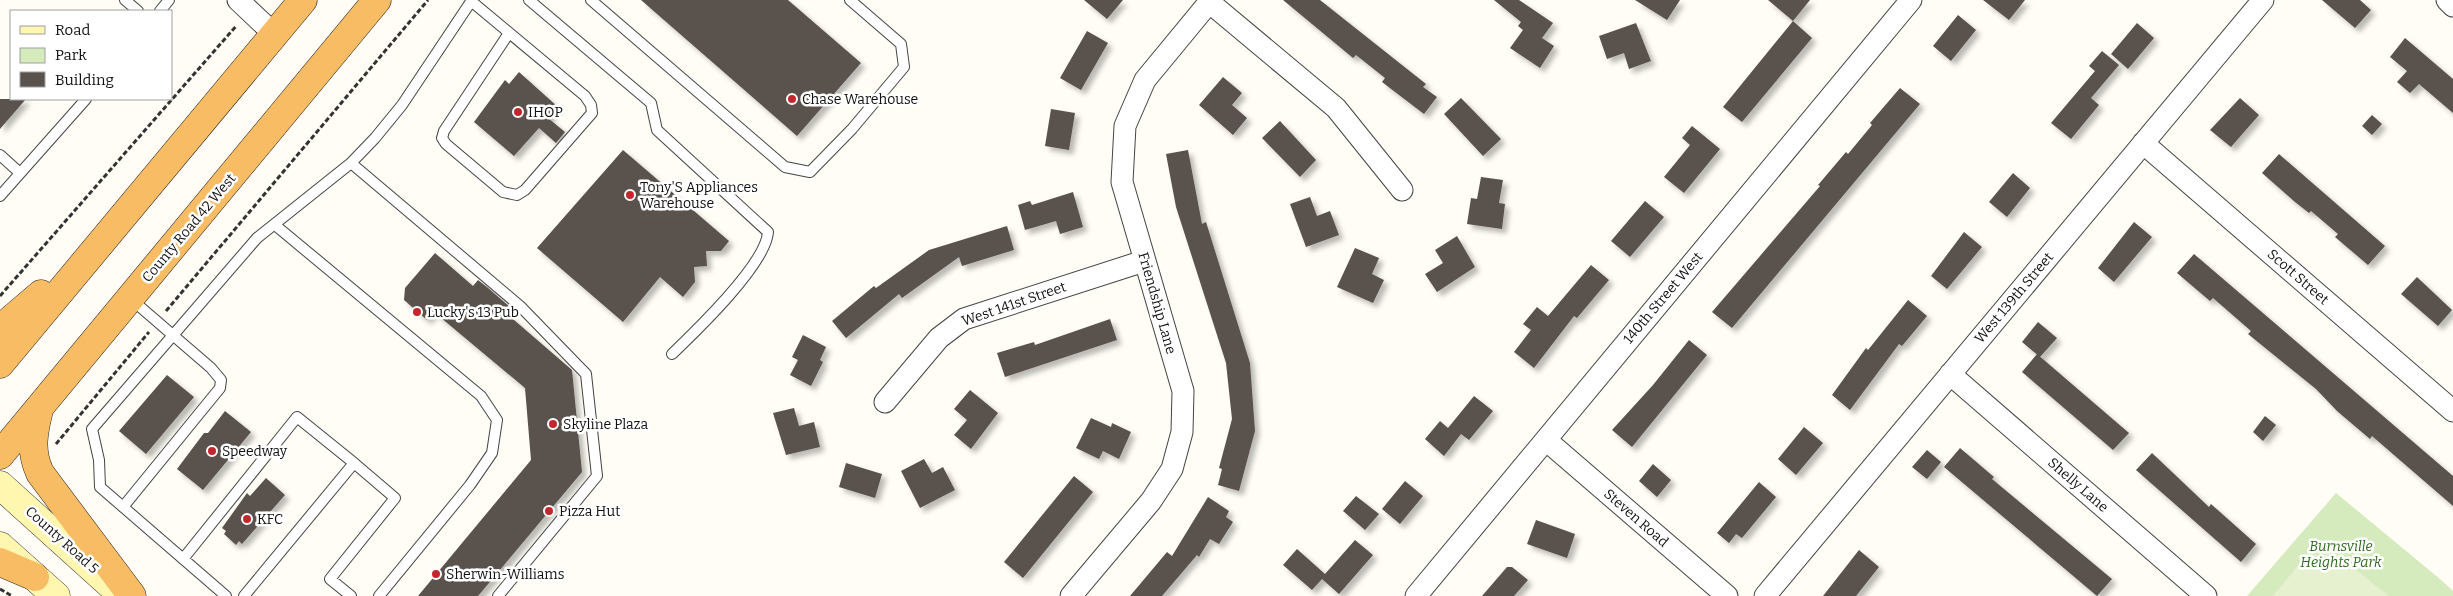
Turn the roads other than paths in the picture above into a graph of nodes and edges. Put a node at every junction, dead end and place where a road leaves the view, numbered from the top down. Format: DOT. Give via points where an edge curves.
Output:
graph roads {
  1 [pos="125,0"];
  2 [pos="169,0"];
  3 [pos="303,0"];
  4 [pos="377,0"];
  5 [pos="471,0"];
  6 [pos="529,0"];
  7 [pos="591,0"];
  8 [pos="850,0"];
  9 [pos="1911,0"];
  10 [pos="2263,0"];
  11 [pos="2447,0"];
  12 [pos="1210,1"];
  13 [pos="243,6"];
  14 [pos="2453,6"];
  15 [pos="137,10"];
  16 [pos="161,10"];
  17 [pos="509,33"];
  18 [pos="274,34"];
  19 [pos="85,100"];
  20 [pos="2143,143"];
  21 [pos="0,156"];
  22 [pos="352,162"];
  23 [pos="20,173"];
  24 [pos="1402,190"];
  25 [pos="0,196"];
  26 [pos="275,225"];
  27 [pos="94,250"];
  28 [pos="1144,261"];
  29 [pos="130,298"];
  30 [pos="0,329"];
  31 [pos="174,335"];
  32 [pos="672,354"];
  33 [pos="0,364"];
  34 [pos="1950,374"];
  35 [pos="885,402"];
  36 [pos="40,408"];
  37 [pos="2453,411"];
  38 [pos="1546,440"];
  39 [pos="0,455"];
  40 [pos="354,463"];
  41 [pos="0,485"];
  42 [pos="123,507"];
  43 [pos="0,546"];
  44 [pos="183,558"];
  45 [pos="0,562"];
  46 [pos="35,578"];
  47 [pos="56,596"];
  48 [pos="123,596"];
  49 [pos="132,596"];
  50 [pos="226,596"];
  51 [pos="244,596"];
  52 [pos="351,596"];
  53 [pos="379,596"];
  54 [pos="498,596"];
  55 [pos="1071,596"];
  56 [pos="1416,596"];
  57 [pos="1727,596"];
  58 [pos="1764,596"];
  59 [pos="2206,596"];
  1 -- 15 [label="lane"];
  2 -- 16 [label="lane"];
  3 -- 18 [label="highway"];
  4 -- 29 [label="highway, County Road 42 West"];
  5 -- 17 [label="lane"];
  5 -- 22 [label="lane" via="402,105"];
  6 -- 32 [label="lane" via="650,103 657,130 768,232 759,258"];
  7 -- 8 [label="lane" via="785,167 810,172 852,129 904,67 901,44"];
  9 -- 38 [label="street, 140th Street West"];
  10 -- 20 [label="street, West 139th Street"];
  11 -- 14 [label="street"];
  12 -- 24 [label="street, Friendship Lane" via="1336,108"];
  12 -- 28 [label="street, Friendship Lane" via="1145,80 1125,126 1122,182"];
  13 -- 18 [label="street"];
  17 -- 17 [label="lane" via="585,96 592,113 525,190 517,195 503,192 442,138"];
  18 -- 27 [label="highway"];
  19 -- 23 [label="lane"];
  20 -- 34 [label="street, West 139th Street"];
  20 -- 37 [label="street, Scott Street"];
  21 -- 23 [label="lane"];
  22 -- 26 [label="lane"];
  22 -- 54 [label="lane" via="520,306 586,374 597,476"];
  23 -- 25 [label="lane"];
  26 -- 31 [label="lane" via="257,238"];
  26 -- 53 [label="lane" via="481,396 497,420 492,454"];
  27 -- 30 [label="highway"];
  27 -- 33 [label="highway"];
  28 -- 35 [label="street, West 141st Street" via="964,319 938,338"];
  28 -- 55 [label="street, Friendship Lane" via="1183,391 1182,432 1172,469 1151,501"];
  29 -- 31 [label="lane"];
  29 -- 36 [label="highway, County Road 42 West"];
  31 -- 42 [label="lane" via="92,429 99,460 100,487"];
  31 -- 42 [label="lane" via="211,368 220,380 220,388"];
  34 -- 58 [label="street, West 139th Street"];
  34 -- 59 [label="street, Shelly Lane"];
  36 -- 39 [label="highway, County Road 42 West"];
  36 -- 49 [label="highway" via="32,445 34,461"];
  38 -- 56 [label="street, 140th Street West"];
  38 -- 57 [label="street, Steven Road"];
  40 -- 44 [label="lane" via="298,417"];
  40 -- 51 [label="lane"];
  40 -- 52 [label="lane" via="395,498 330,579"];
  41 -- 48 [label="main road, County Road 5"];
  42 -- 44 [label="lane"];
  43 -- 46 [label="main road"];
  44 -- 50 [label="lane"];
  45 -- 46 [label="highway"];
  46 -- 47 [label="main road"];
}
